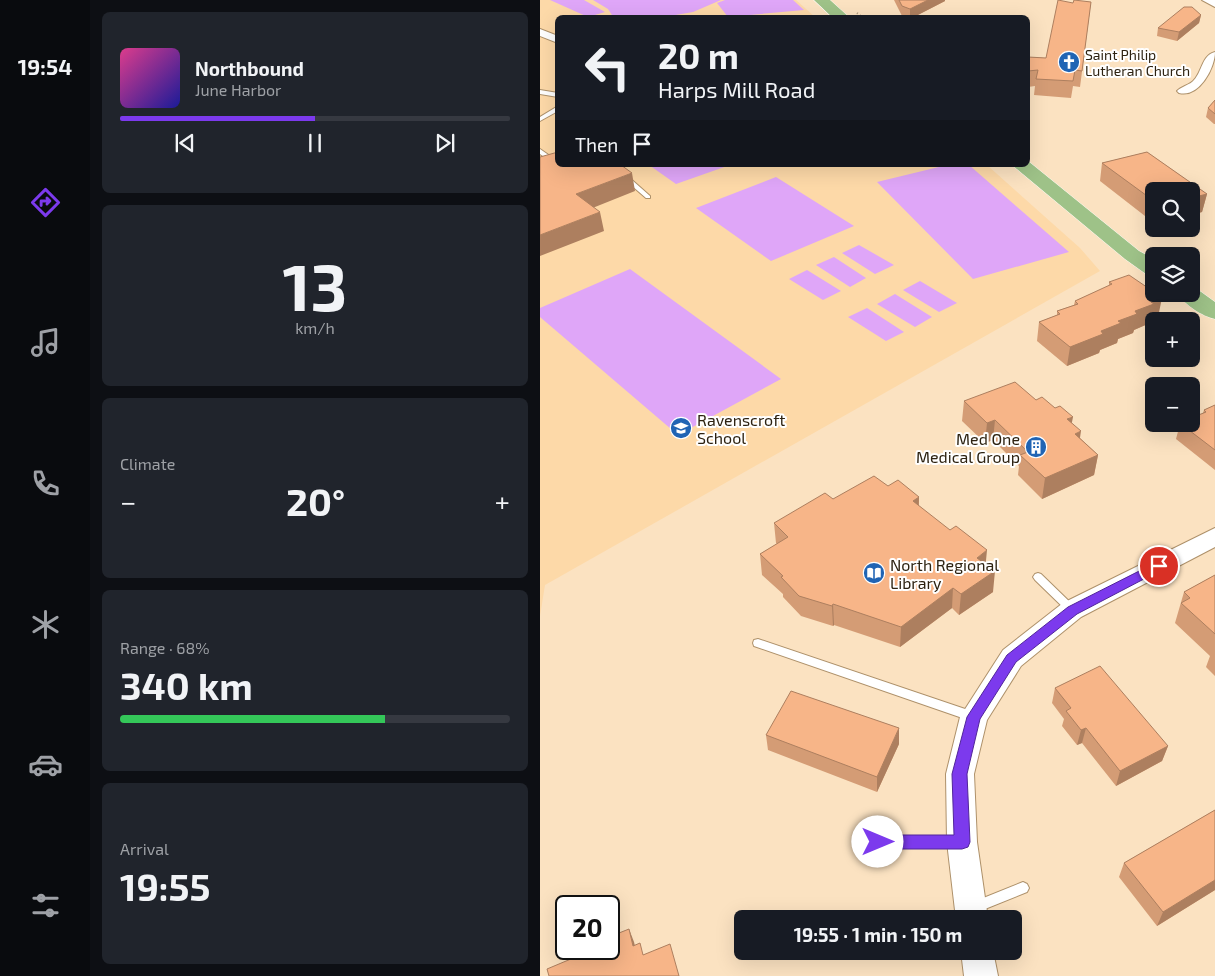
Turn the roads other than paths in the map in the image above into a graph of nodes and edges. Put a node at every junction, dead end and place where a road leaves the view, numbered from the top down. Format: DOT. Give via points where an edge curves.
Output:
graph roads {
  1 [pos="821,0"];
  2 [pos="1207,0"];
  3 [pos="1215,4"];
  4 [pos="839,15"];
  5 [pos="540,32"];
  6 [pos="555,39"];
  7 [pos="1215,55"];
  8 [pos="1183,90"];
  9 [pos="540,92"];
  10 [pos="555,94"];
  11 [pos="555,110"];
  12 [pos="540,119"];
  13 [pos="540,151"];
  14 [pos="555,156"];
  15 [pos="613,167"];
  16 [pos="1024,167"];
  17 [pos="648,197"];
  18 [pos="1145,263"];
  19 [pos="1200,302"];
  20 [pos="1215,312"];
  21 [pos="1215,537"];
  22 [pos="1038,576"];
  23 [pos="1072,610"];
  24 [pos="758,643"];
  25 [pos="974,717"];
  26 [pos="862,842"];
  27 [pos="962,842"];
  28 [pos="1023,888"];
  29 [pos="970,910"];
  30 [pos="979,910"];
  31 [pos="978,960"];
  32 [pos="981,976"];
  1 -- 4 [label="main road"];
  2 -- 3 [label="street"];
  5 -- 6 [label="street"];
  7 -- 8 [label="street" via="1199,82"];
  9 -- 10 [label="lane"];
  11 -- 12 [label="lane"];
  13 -- 14 [label="lane" via="549,158"];
  15 -- 17 [label="lane"];
  16 -- 18 [label="main road"];
  19 -- 20 [label="main road"];
  21 -- 23 [label="street"];
  22 -- 23 [label="lane"];
  23 -- 25 [label="street" via="1012,658"];
  24 -- 25 [label="lane"];
  25 -- 27 [label="street" via="960,774"];
  26 -- 27 [label="lane"];
  27 -- 29 [label="street"];
  28 -- 30 [label="lane"];
  31 -- 32 [label="street"];
}
